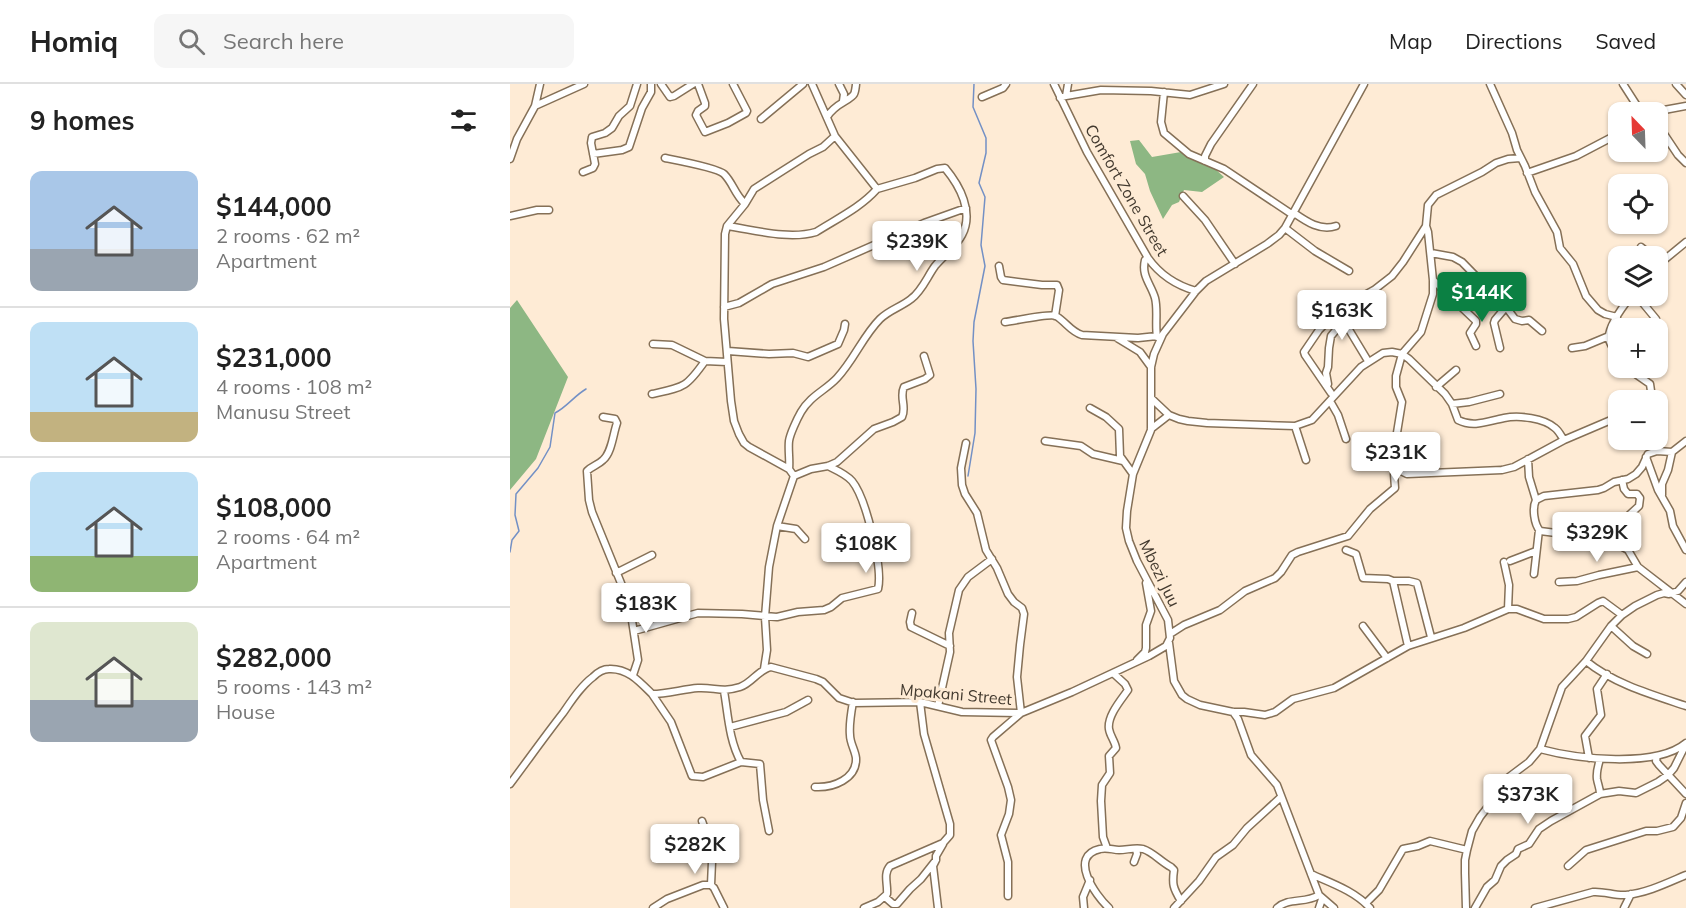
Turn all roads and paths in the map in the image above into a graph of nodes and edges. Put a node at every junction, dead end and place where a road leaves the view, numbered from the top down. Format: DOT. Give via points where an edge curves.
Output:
graph roads {
  1 [pos="540,84"];
  2 [pos="584,84"];
  3 [pos="637,84"];
  4 [pos="651,84"];
  5 [pos="661,84"];
  6 [pos="693,84"];
  7 [pos="698,84"];
  8 [pos="733,84"];
  9 [pos="803,84"];
  10 [pos="812,84"];
  11 [pos="839,84"];
  12 [pos="856,84"];
  13 [pos="1006,84"];
  14 [pos="1054,84"];
  15 [pos="1068,84"];
  16 [pos="1224,84"];
  17 [pos="1253,84"];
  18 [pos="1364,84"];
  19 [pos="1490,84"];
  20 [pos="1623,84"];
  21 [pos="1676,84"];
  22 [pos="1164,92"];
  23 [pos="1686,95"];
  24 [pos="982,97"];
  25 [pos="1063,97"];
  26 [pos="843,101"];
  27 [pos="1635,102"];
  28 [pos="535,106"];
  29 [pos="1686,106"];
  30 [pos="1668,109"];
  31 [pos="827,117"];
  32 [pos="761,119"];
  33 [pos="835,136"];
  34 [pos="1608,139"];
  35 [pos="1668,140"];
  36 [pos="592,154"];
  37 [pos="665,158"];
  38 [pos="1520,158"];
  39 [pos="510,159"];
  40 [pos="1205,161"];
  41 [pos="1686,164"];
  42 [pos="583,172"];
  43 [pos="1527,173"];
  44 [pos="877,189"];
  45 [pos="1183,196"];
  46 [pos="745,204"];
  47 [pos="966,208"];
  48 [pos="549,210"];
  49 [pos="1293,214"];
  50 [pos="510,216"];
  51 [pos="727,226"];
  52 [pos="1336,226"];
  53 [pos="1426,226"];
  54 [pos="1285,228"];
  55 [pos="1686,242"];
  56 [pos="1431,254"];
  57 [pos="1668,256"];
  58 [pos="1148,258"];
  59 [pos="1235,264"];
  60 [pos="999,266"];
  61 [pos="1349,271"];
  62 [pos="1433,280"];
  63 [pos="1196,291"];
  64 [pos="1624,306"];
  65 [pos="1645,306"];
  66 [pos="724,307"];
  67 [pos="1506,307"];
  68 [pos="1340,310"];
  69 [pos="1055,316"];
  70 [pos="1617,317"];
  71 [pos="1655,318"];
  72 [pos="1005,322"];
  73 [pos="845,324"];
  74 [pos="1542,331"];
  75 [pos="1113,336"];
  76 [pos="1608,336"];
  77 [pos="1158,339"];
  78 [pos="653,345"];
  79 [pos="1476,346"];
  80 [pos="1500,348"];
  81 [pos="1572,348"];
  82 [pos="728,351"];
  83 [pos="1402,354"];
  84 [pos="924,356"];
  85 [pos="705,361"];
  86 [pos="1368,361"];
  87 [pos="727,362"];
  88 [pos="1151,368"];
  89 [pos="1456,370"];
  90 [pos="1641,378"];
  91 [pos="1436,387"];
  92 [pos="1651,390"];
  93 [pos="1334,393"];
  94 [pos="652,394"];
  95 [pos="1500,394"];
  96 [pos="1152,399"];
  97 [pos="1330,401"];
  98 [pos="1452,404"];
  99 [pos="1090,408"];
  100 [pos="1169,415"];
  101 [pos="603,417"];
  102 [pos="1608,421"];
  103 [pos="1295,426"];
  104 [pos="1151,430"];
  105 [pos="1346,440"];
  106 [pos="1564,440"];
  107 [pos="1045,441"];
  108 [pos="1686,441"];
  109 [pos="966,443"];
  110 [pos="1672,452"];
  111 [pos="1646,457"];
  112 [pos="1528,459"];
  113 [pos="1306,460"];
  114 [pos="1123,461"];
  115 [pos="828,466"];
  116 [pos="1396,466"];
  117 [pos="792,473"];
  118 [pos="1133,474"];
  119 [pos="1622,480"];
  120 [pos="1536,500"];
  121 [pos="1663,500"];
  122 [pos="1627,517"];
  123 [pos="777,525"];
  124 [pos="1539,530"];
  125 [pos="804,538"];
  126 [pos="1346,550"];
  127 [pos="1686,550"];
  128 [pos="1536,551"];
  129 [pos="652,555"];
  130 [pos="992,559"];
  131 [pos="1638,567"];
  132 [pos="616,573"];
  133 [pos="1534,574"];
  134 [pos="1145,576"];
  135 [pos="1393,581"];
  136 [pos="1559,582"];
  137 [pos="1686,582"];
  138 [pos="1672,593"];
  139 [pos="1686,604"];
  140 [pos="1508,609"];
  141 [pos="912,613"];
  142 [pos="1622,615"];
  143 [pos="765,617"];
  144 [pos="1363,626"];
  145 [pos="1611,626"];
  146 [pos="634,631"];
  147 [pos="1170,634"];
  148 [pos="1431,638"];
  149 [pos="1169,643"];
  150 [pos="950,646"];
  151 [pos="1408,646"];
  152 [pos="1647,654"];
  153 [pos="1387,658"];
  154 [pos="1586,661"];
  155 [pos="1134,663"];
  156 [pos="764,669"];
  157 [pos="1113,673"];
  158 [pos="1607,674"];
  159 [pos="633,675"];
  160 [pos="724,691"];
  161 [pos="652,694"];
  162 [pos="808,700"];
  163 [pos="852,702"];
  164 [pos="920,702"];
  165 [pos="1686,705"];
  166 [pos="938,706"];
  167 [pos="1233,712"];
  168 [pos="1021,713"];
  169 [pos="730,727"];
  170 [pos="1686,743"];
  171 [pos="1540,749"];
  172 [pos="1657,756"];
  173 [pos="1589,758"];
  174 [pos="1600,759"];
  175 [pos="741,762"];
  176 [pos="1668,775"];
  177 [pos="510,784"];
  178 [pos="815,787"];
  179 [pos="1600,794"];
  180 [pos="1686,794"];
  181 [pos="1281,797"];
  182 [pos="1686,803"];
  183 [pos="702,821"];
  184 [pos="769,831"];
  185 [pos="943,843"];
  186 [pos="1107,848"];
  187 [pos="1136,849"];
  188 [pos="1467,850"];
  189 [pos="936,860"];
  190 [pos="1134,862"];
  191 [pos="1568,866"];
  192 [pos="1311,874"];
  193 [pos="1686,875"];
  194 [pos="1090,880"];
  195 [pos="711,885"];
  196 [pos="1631,894"];
  197 [pos="1008,896"];
  198 [pos="885,897"];
  199 [pos="1321,897"];
  200 [pos="1181,901"];
  201 [pos="1368,905"];
  202 [pos="653,908"];
  203 [pos="724,908"];
  204 [pos="864,908"];
  205 [pos="938,908"];
  206 [pos="1084,908"];
  207 [pos="1109,908"];
  208 [pos="1174,908"];
  209 [pos="1277,908"];
  210 [pos="1319,908"];
  211 [pos="1334,908"];
  212 [pos="1467,908"];
  213 [pos="1475,908"];
  214 [pos="1535,908"];
  215 [pos="1624,908"];
  1 -- 28 [label="street"];
  2 -- 28 [label="street"];
  3 -- 36 [label="street" via="630,106 612,128 592,137"];
  4 -- 36 [label="street" via="629,147"];
  5 -- 6 [label="street" via="670,97"];
  7 -- 8 [label="street" via="705,103 696,115 705,132 746,113"];
  9 -- 32 [label="street"];
  10 -- 31 [label="street"];
  11 -- 26 [label="street"];
  12 -- 26 [label="street" via="852,97"];
  13 -- 24 [label="street"];
  14 -- 25 [label="street, Comfort Zone Street"];
  15 -- 25 [label="street"];
  16 -- 22 [label="street" via="1193,95"];
  17 -- 40 [label="street" via="1211,144"];
  18 -- 49 [label="street"];
  19 -- 38 [label="street"];
  20 -- 27 [label="street"];
  21 -- 23 [label="street"];
  22 -- 25 [label="street" via="1101,90"];
  22 -- 40 [label="street" via="1163,132 1189,154"];
  25 -- 58 [label="street, Comfort Zone Street" via="1088,152"];
  26 -- 31 [label="street"];
  28 -- 39 [label="street"];
  29 -- 30 [label="street"];
  31 -- 33 [label="street"];
  33 -- 44 [label="street"];
  33 -- 46 [label="street" via="754,189"];
  34 -- 43 [label="street" via="1576,156"];
  35 -- 41 [label="street"];
  36 -- 42 [label="street" via="594,166"];
  37 -- 46 [label="street" via="721,171"];
  38 -- 43 [label="street"];
  38 -- 53 [label="street" via="1496,163 1436,195 1428,205"];
  40 -- 49 [label="street"];
  43 -- 70 [label="street" via="1586,296 1598,310"];
  44 -- 47 [label="street" via="943,168 958,187"];
  44 -- 51 [label="street" via="857,208 810,234"];
  45 -- 59 [label="street"];
  46 -- 51 [label="street"];
  47 -- 66 [label="street" via="824,267 772,284"];
  47 -- 117 [label="street" via="962,236 918,292 879,320 846,369 804,408 789,439"];
  48 -- 50 [label="street"];
  49 -- 52 [label="street" via="1316,226"];
  49 -- 54 [label="street"];
  51 -- 66 [label="street"];
  53 -- 56 [label="street"];
  53 -- 68 [label="street" via="1392,276"];
  54 -- 59 [label="street"];
  54 -- 61 [label="street"];
  55 -- 57 [label="street"];
  56 -- 62 [label="street"];
  56 -- 67 [label="street" via="1462,262"];
  58 -- 63 [label="street, Comfort Zone Street" via="1168,279"];
  58 -- 77 [label="street" via="1144,270 1155,297"];
  59 -- 63 [label="street"];
  60 -- 69 [label="street" via="1004,280 1057,285"];
  62 -- 79 [label="street" via="1476,321 1470,333"];
  62 -- 83 [label="street" via="1421,332"];
  63 -- 77 [label="street"];
  64 -- 70 [label="street"];
  65 -- 71 [label="street"];
  66 -- 82 [label="street"];
  67 -- 74 [label="street" via="1515,320 1529,320"];
  67 -- 80 [label="street" via="1494,324"];
  68 -- 86 [label="street"];
  68 -- 93 [label="street" via="1331,336 1326,373"];
  68 -- 93 [label="street" via="1304,352"];
  69 -- 72 [label="street"];
  69 -- 75 [label="street" via="1075,333"];
  73 -- 82 [label="street" via="838,345 812,356"];
  75 -- 77 [label="street"];
  75 -- 88 [label="street" via="1140,352"];
  76 -- 81 [label="street"];
  77 -- 88 [label="street"];
  78 -- 85 [label="street" via="675,346"];
  82 -- 87 [label="street"];
  83 -- 86 [label="street" via="1388,352"];
  83 -- 91 [label="street"];
  83 -- 116 [label="street" via="1396,384 1402,402 1394,451"];
  84 -- 115 [label="street" via="930,375 904,387 902,417 874,429"];
  85 -- 87 [label="street"];
  85 -- 94 [label="street" via="688,383"];
  86 -- 93 [label="street"];
  87 -- 117 [label="street" via="734,422 744,443"];
  88 -- 96 [label="street"];
  89 -- 91 [label="street"];
  90 -- 92 [label="street" via="1650,384"];
  91 -- 98 [label="street"];
  93 -- 97 [label="street"];
  95 -- 98 [label="street"];
  96 -- 100 [label="street"];
  96 -- 104 [label="street"];
  97 -- 103 [label="street" via="1312,420"];
  97 -- 105 [label="street"];
  98 -- 106 [label="street" via="1458,420 1467,424 1511,417 1534,420 1554,427"];
  99 -- 114 [label="street" via="1119,429"];
  100 -- 103 [label="street" via="1207,423"];
  100 -- 104 [label="street"];
  101 -- 132 [label="street" via="617,423 608,455 587,471 590,500"];
  102 -- 106 [label="street"];
  103 -- 113 [label="street"];
  104 -- 118 [label="street, Mbezi Juu"];
  106 -- 112 [label="street"];
  107 -- 114 [label="street" via="1081,446 1091,453"];
  108 -- 110 [label="street"];
  109 -- 130 [label="street" via="962,485 977,513 984,546"];
  110 -- 111 [label="street" via="1652,452"];
  110 -- 121 [label="street" via="1662,484"];
  111 -- 119 [label="street" via="1639,471"];
  111 -- 121 [label="street"];
  112 -- 116 [label="street" via="1514,467 1486,471 1407,474"];
  112 -- 120 [label="street"];
  114 -- 118 [label="street"];
  115 -- 117 [label="street"];
  115 -- 143 [label="street" via="852,482 860,495 874,543 879,586 839,600 827,609"];
  116 -- 147 [label="street" via="1395,488 1347,536 1292,555 1275,578"];
  117 -- 123 [label="street"];
  118 -- 134 [label="street, Mbezi Juu" via="1126,528"];
  119 -- 120 [label="street" via="1605,488"];
  119 -- 122 [label="street" via="1628,494 1640,498 1639,506"];
  120 -- 124 [label="street"];
  121 -- 127 [label="street"];
  123 -- 125 [label="street" via="796,529"];
  123 -- 143 [label="street"];
  124 -- 128 [label="street"];
  124 -- 131 [label="street" via="1580,542 1618,544 1628,550"];
  126 -- 135 [label="street" via="1356,554 1364,578"];
  128 -- 133 [label="street"];
  128 -- 140 [label="street" via="1507,562"];
  129 -- 132 [label="street"];
  130 -- 150 [label="street" via="961,586 949,633"];
  130 -- 168 [label="street" via="1008,594 1024,611 1017,677"];
  131 -- 136 [label="street"];
  131 -- 138 [label="street"];
  132 -- 146 [label="street"];
  134 -- 147 [label="street, Mbezi Juu" via="1165,613"];
  134 -- 155 [label="street" via="1151,611 1145,650"];
  135 -- 148 [label="street" via="1417,583"];
  135 -- 151 [label="street"];
  137 -- 138 [label="street"];
  138 -- 139 [label="street"];
  138 -- 142 [label="street" via="1658,595"];
  140 -- 142 [label="street" via="1544,619 1568,619 1603,602"];
  140 -- 148 [label="street"];
  141 -- 150 [label="street" via="911,627"];
  142 -- 145 [label="street"];
  143 -- 146 [label="street" via="698,612"];
  143 -- 156 [label="street"];
  144 -- 153 [label="street"];
  145 -- 152 [label="street"];
  145 -- 154 [label="street"];
  146 -- 159 [label="street" via="638,660"];
  147 -- 149 [label="street"];
  148 -- 151 [label="street"];
  149 -- 155 [label="street, Mpakani Street"];
  149 -- 167 [label="street" via="1174,681 1182,695 1200,705"];
  150 -- 166 [label="street"];
  151 -- 153 [label="street"];
  153 -- 167 [label="street" via="1334,688 1293,699 1270,715"];
  154 -- 158 [label="street"];
  154 -- 171 [label="street" via="1562,687"];
  155 -- 157 [label="street, Mpakani Street"];
  156 -- 160 [label="street" via="745,686"];
  156 -- 163 [label="street" via="771,667 816,679 839,698"];
  157 -- 168 [label="street, Mpakani Street"];
  157 -- 186 [label="street" via="1128,690 1108,727 1116,748 1108,758 1110,773 1101,794"];
  158 -- 165 [label="street"];
  158 -- 173 [label="street" via="1597,689 1601,715 1585,736"];
  159 -- 161 [label="street"];
  159 -- 177 [label="street" via="610,669 594,675"];
  160 -- 161 [label="street" via="699,688"];
  160 -- 169 [label="street"];
  161 -- 175 [label="street" via="671,722 692,776 703,777"];
  162 -- 169 [label="street" via="786,712"];
  163 -- 164 [label="street, Mpakani Street"];
  163 -- 178 [label="street" via="850,737 855,767 839,783"];
  164 -- 166 [label="street, Mpakani Street"];
  164 -- 185 [label="street" via="924,734 950,824 951,831"];
  166 -- 168 [label="street, Mpakani Street" via="962,712"];
  167 -- 181 [label="street" via="1251,755 1275,782"];
  168 -- 197 [label="street" via="991,740 1011,800 1001,835 1008,862"];
  169 -- 175 [label="street"];
  170 -- 172 [label="street"];
  170 -- 176 [label="street"];
  171 -- 173 [label="street"];
  171 -- 188 [label="street" via="1509,777 1475,824"];
  172 -- 174 [label="street"];
  172 -- 176 [label="street" via="1657,763"];
  173 -- 174 [label="street"];
  174 -- 179 [label="street"];
  175 -- 184 [label="street" via="760,764"];
  176 -- 179 [label="street" via="1636,793"];
  176 -- 180 [label="street"];
  179 -- 213 [label="street" via="1539,829 1528,845 1501,866"];
  181 -- 192 [label="street"];
  181 -- 200 [label="street" via="1216,858"];
  182 -- 191 [label="street" via="1673,827 1646,831 1586,850"];
  183 -- 195 [label="street" via="711,845"];
  185 -- 189 [label="street"];
  185 -- 198 [label="street" via="890,866"];
  186 -- 187 [label="street"];
  186 -- 194 [label="street" via="1094,851 1085,859"];
  187 -- 190 [label="street"];
  187 -- 200 [label="street" via="1145,850 1173,868 1174,887"];
  188 -- 201 [label="street" via="1430,840 1404,849"];
  188 -- 212 [label="street"];
  189 -- 198 [label="street" via="897,904"];
  189 -- 205 [label="street" via="933,866"];
  192 -- 199 [label="street"];
  192 -- 201 [label="street" via="1345,889"];
  193 -- 196 [label="street"];
  194 -- 206 [label="street" via="1083,897"];
  194 -- 207 [label="street"];
  195 -- 202 [label="street" via="667,899"];
  195 -- 203 [label="street"];
  196 -- 214 [label="street" via="1599,891"];
  196 -- 215 [label="street"];
  198 -- 204 [label="street"];
  199 -- 209 [label="street" via="1286,902"];
  199 -- 210 [label="street"];
  199 -- 211 [label="street"];
  200 -- 208 [label="street"];
}
